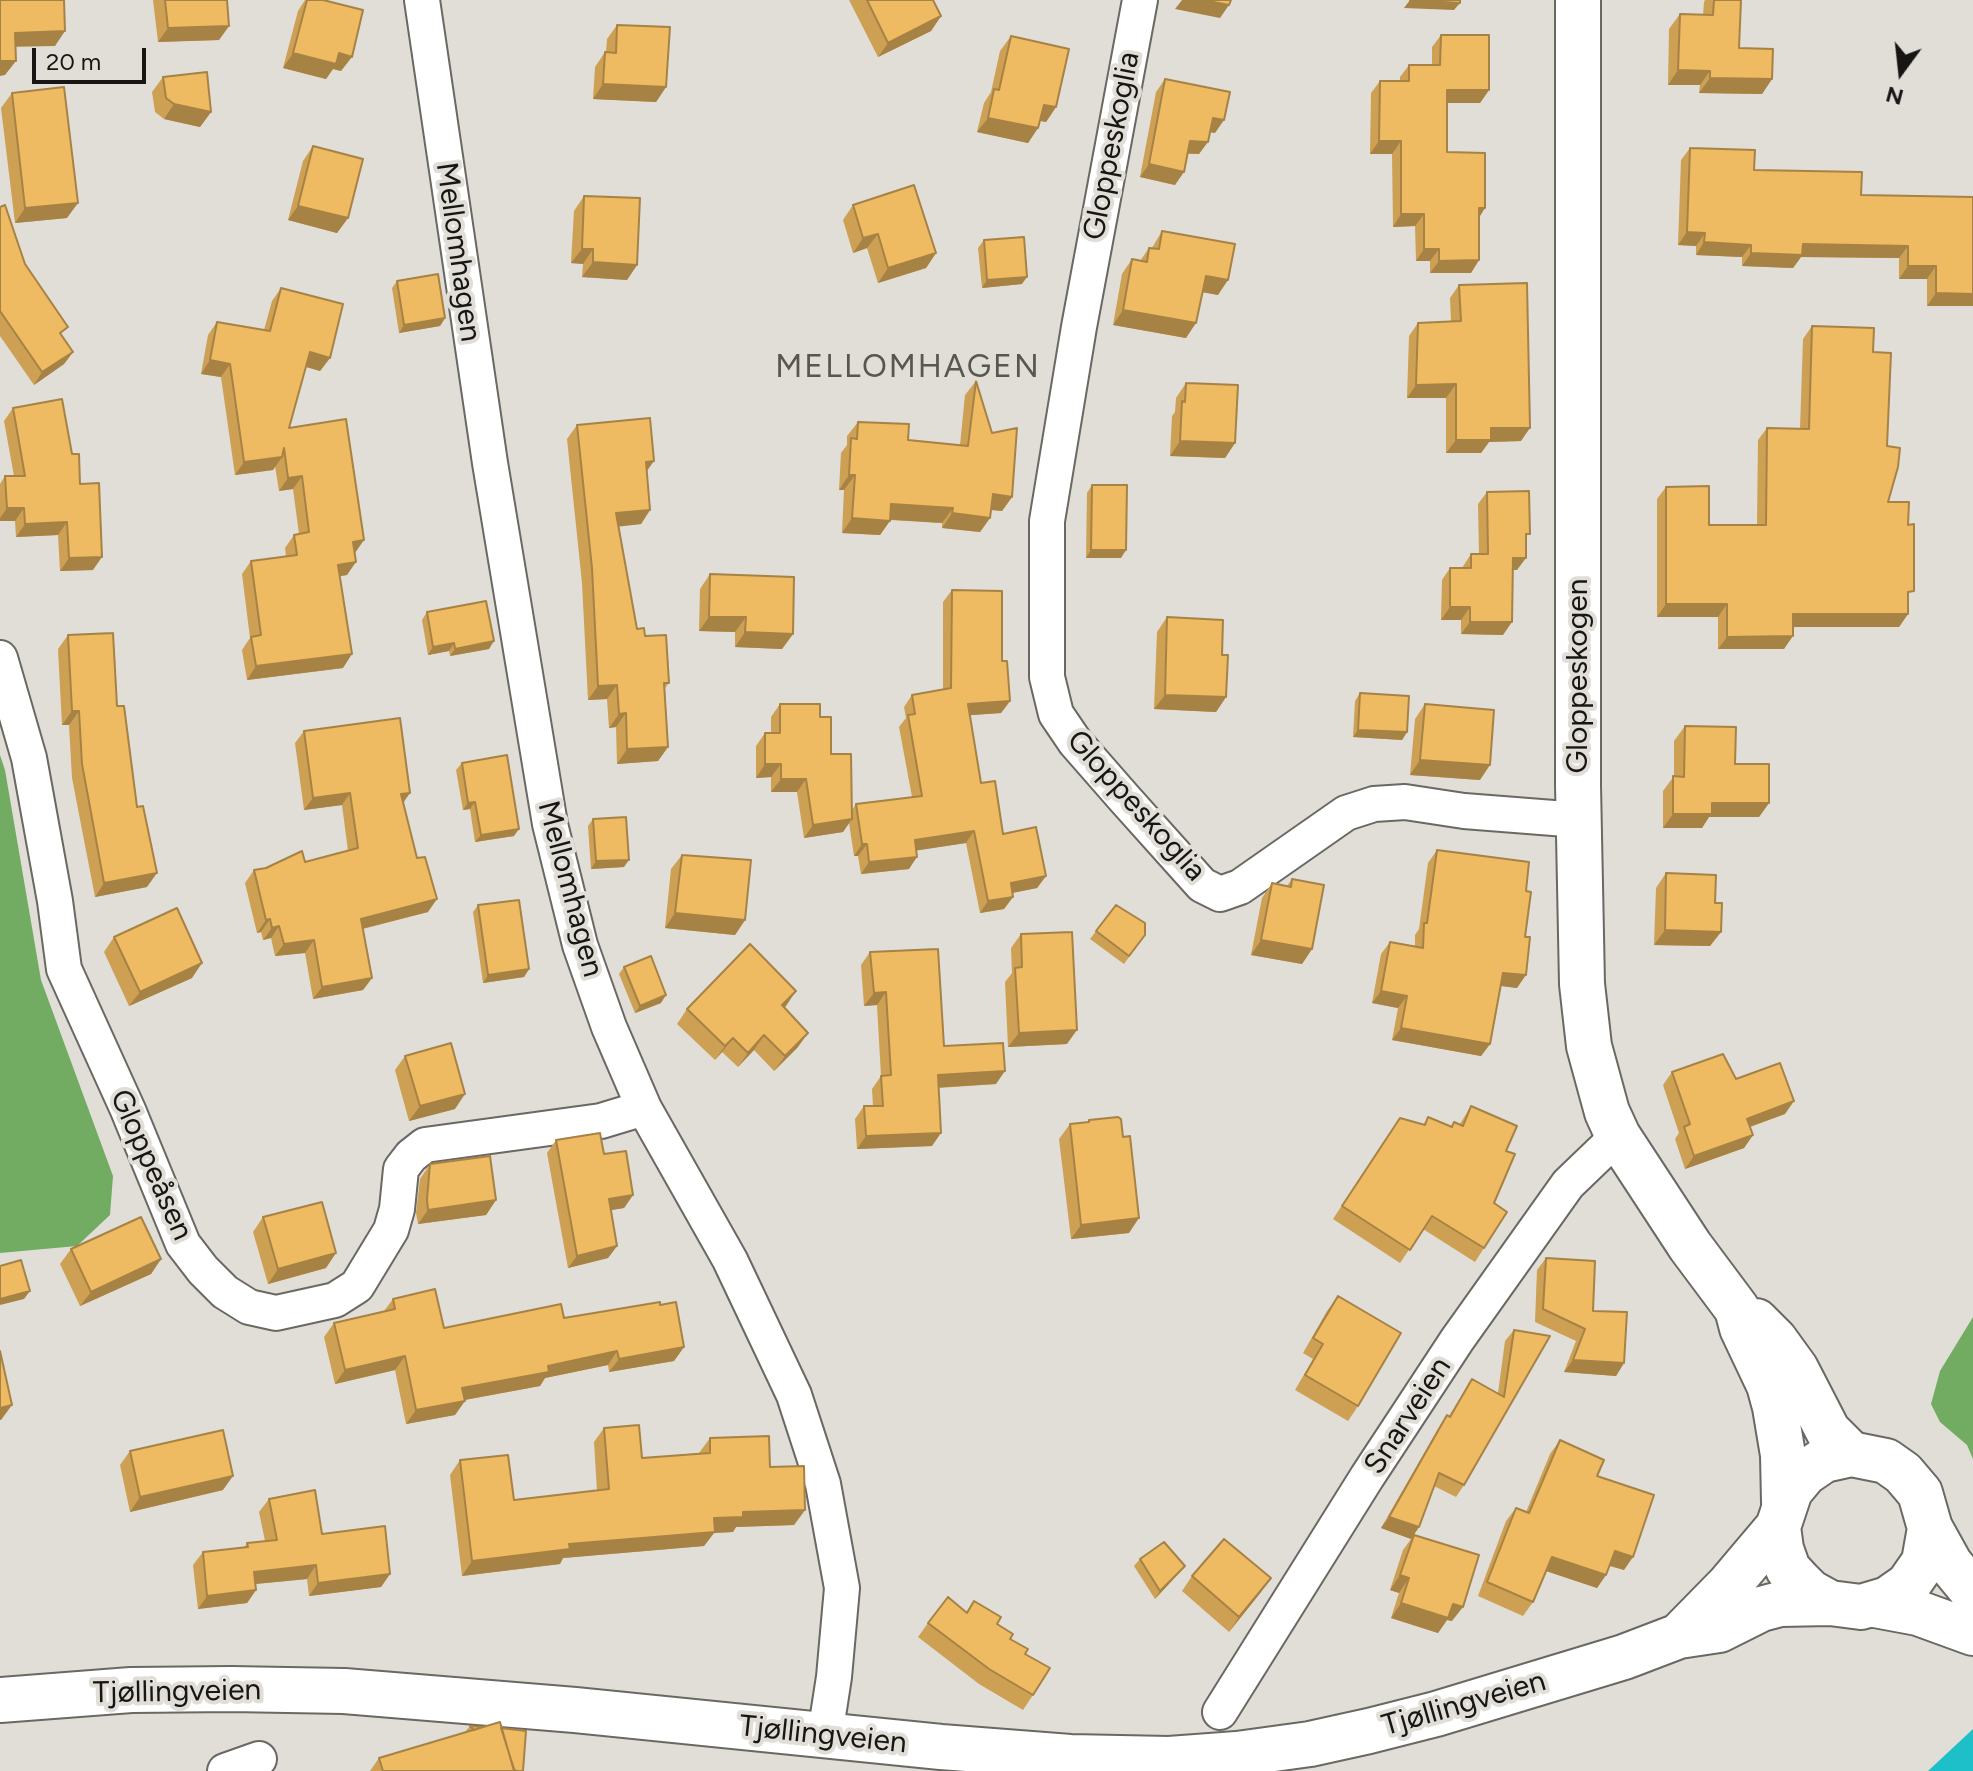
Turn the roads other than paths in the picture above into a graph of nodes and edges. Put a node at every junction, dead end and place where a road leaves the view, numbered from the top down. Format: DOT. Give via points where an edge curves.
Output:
graph roads {
  1 [pos="422,0"];
  2 [pos="1140,0"];
  3 [pos="1578,0"];
  4 [pos="0,658"];
  5 [pos="1579,820"];
  6 [pos="644,1108"];
  7 [pos="1618,1136"];
  8 [pos="1737,1309"];
  9 [pos="1851,1454"];
  10 [pos="1781,1515"];
  11 [pos="1930,1528"];
  12 [pos="1830,1603"];
  13 [pos="1875,1605"];
  14 [pos="1967,1617"];
  15 [pos="1679,1636"];
  16 [pos="0,1700"];
  17 [pos="1220,1712"];
  18 [pos="825,1735"];
  19 [pos="259,1759"];
  20 [pos="225,1771"];
  1 -- 6 [label="street, Mellomhagen" via="480,403 550,824 580,945"];
  2 -- 5 [label="street, Gloppeskoglia" via="1047,521 1047,677 1056,714 1202,885 1220,894 1240,887 1346,813 1374,804 1405,802"];
  3 -- 5 [label="main road, Gloppeskogen"];
  4 -- 6 [label="street, Gloppeåsen" via="29,758 64,969 183,1244 225,1292 249,1307 276,1313 335,1300 357,1286 391,1230 401,1169 425,1145 601,1121"];
  5 -- 7 [label="main road, Gloppeskogen" via="1587,1030"];
  6 -- 18 [label="street, Mellomhagen" via="730,1260 794,1395 823,1484 842,1588"];
  7 -- 8 [label="main road, Gloppeskogen"];
  7 -- 17 [label="street, Snarveien" via="1568,1184 1457,1340"];
  8 -- 9 [label="main road, Gloppeskogen" via="1775,1340 1828,1431"];
  8 -- 10 [label="main road, Gloppeskogen" via="1775,1407 1783,1455"];
  9 -- 10 [label="main road" via="1824,1460 1805,1473 1790,1491"];
  9 -- 11 [label="main road" via="1886,1461 1903,1473 1920,1493"];
  10 -- 12 [label="main road" via="1781,1549 1788,1569 1810,1592"];
  10 -- 15 [label="main road, Tjøllingveien" via="1729,1585"];
  11 -- 13 [label="main road" via="1924,1562 1908,1585"];
  11 -- 14 [label="main road" via="1950,1564"];
  12 -- 13 [label="main road"];
  12 -- 15 [label="main road, Tjøllingveien" via="1780,1604 1719,1630"];
  13 -- 14 [label="main road"];
  15 -- 18 [label="main road, Tjøllingveien" via="1436,1714 1310,1744 1237,1754 1070,1757"];
  16 -- 18 [label="main road, Tjøllingveien" via="131,1690 344,1691"];
  19 -- 20 [label="street"];
}
